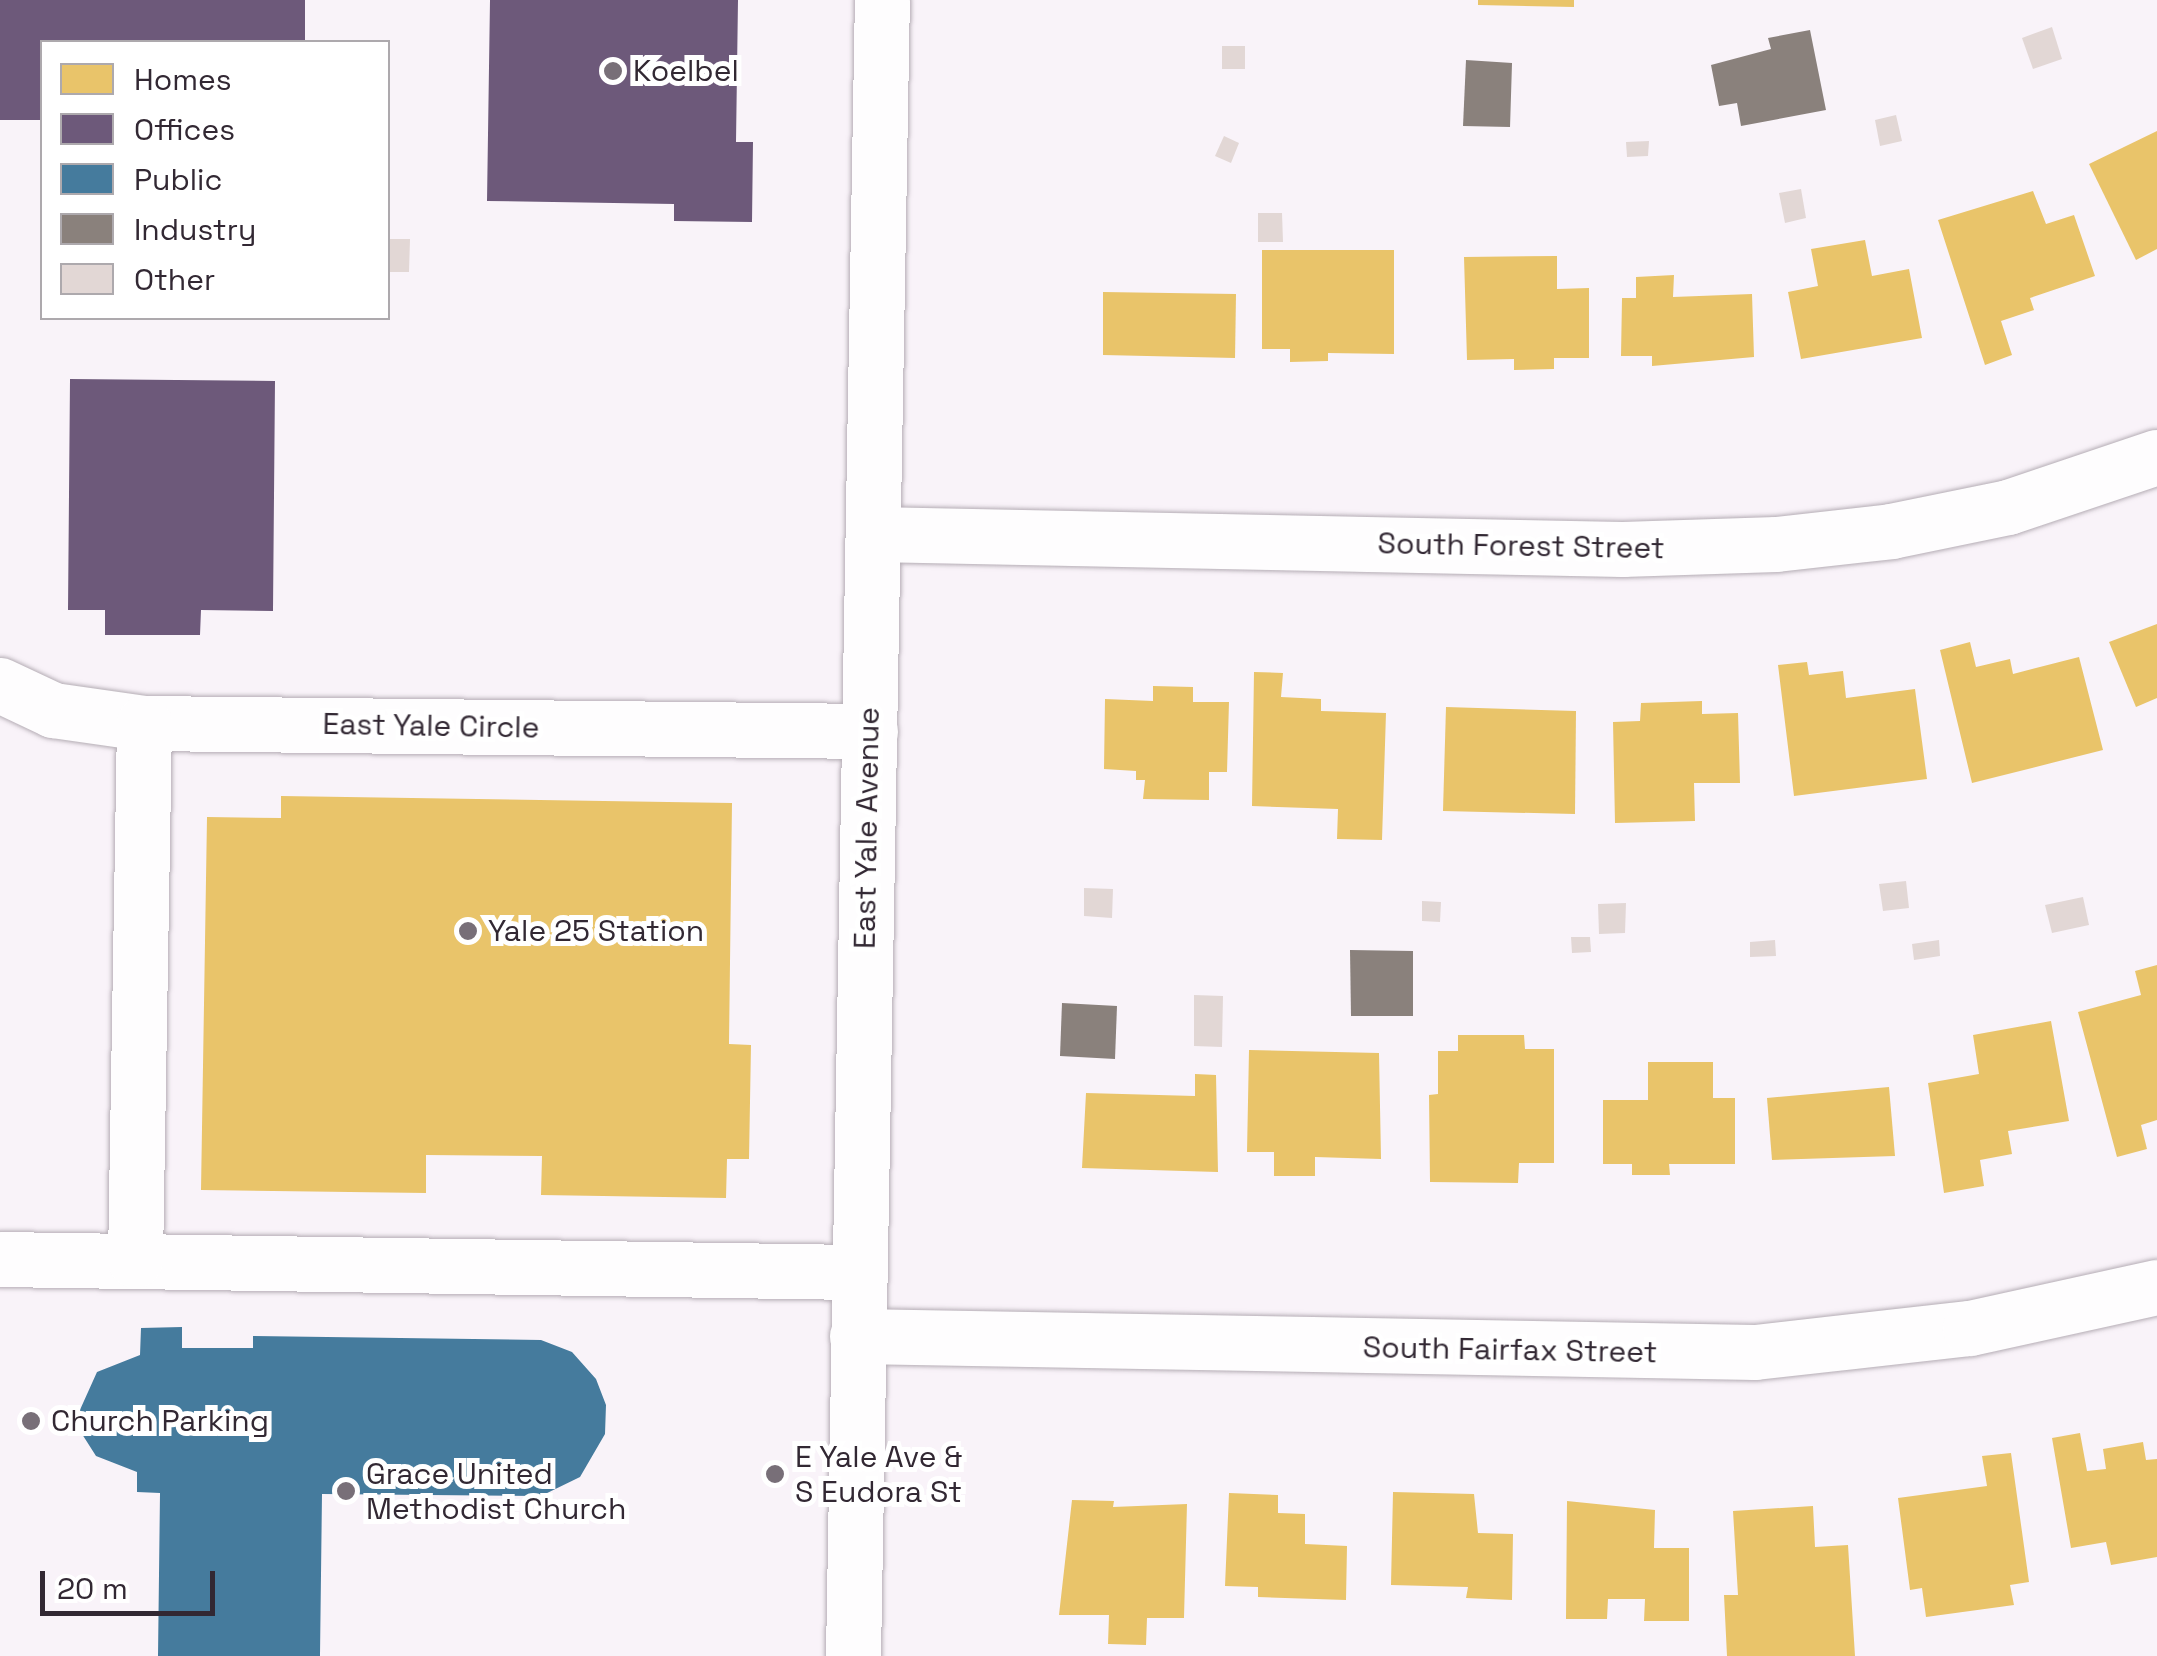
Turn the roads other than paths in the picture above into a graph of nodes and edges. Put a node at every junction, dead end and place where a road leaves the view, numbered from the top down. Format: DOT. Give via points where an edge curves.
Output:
graph roads {
  1 [pos="882,0"];
  2 [pos="2157,457"];
  3 [pos="873,534"];
  4 [pos="0,685"];
  5 [pos="144,723"];
  6 [pos="870,731"];
  7 [pos="0,1259"];
  8 [pos="135,1260"];
  9 [pos="858,1272"];
  10 [pos="2157,1287"];
  11 [pos="857,1336"];
  12 [pos="854,1656"];
  1 -- 3 [label="street, East Yale Avenue"];
  2 -- 3 [label="street, South Forest Street" via="1979,514 1776,544 1622,549"];
  3 -- 6 [label="street, East Yale Avenue"];
  4 -- 5 [label="street, East Yale Circle" via="53,710"];
  5 -- 6 [label="street, East Yale Circle"];
  5 -- 8 [label="street"];
  6 -- 9 [label="street, East Yale Avenue"];
  7 -- 8 [label="street"];
  8 -- 9 [label="street"];
  9 -- 11 [label="street, East Yale Avenue"];
  10 -- 11 [label="street, South Fairfax Street" via="1970,1328 1755,1352"];
  11 -- 12 [label="street, East Yale Avenue"];
}
